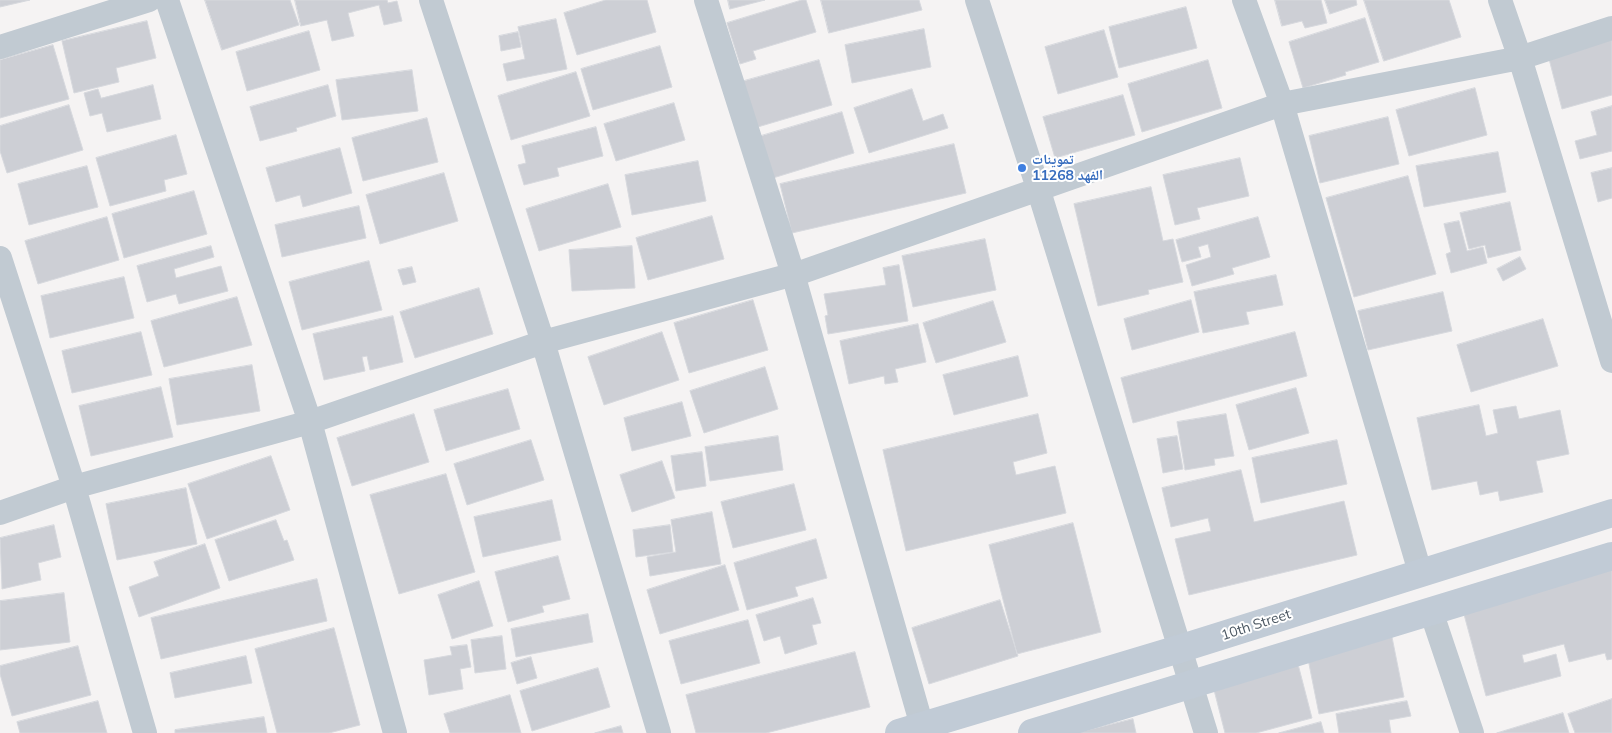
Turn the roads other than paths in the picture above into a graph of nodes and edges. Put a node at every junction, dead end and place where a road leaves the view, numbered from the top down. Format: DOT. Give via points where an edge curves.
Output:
graph roads {
  1 [pos="149,0"];
  2 [pos="167,0"];
  3 [pos="431,0"];
  4 [pos="706,0"];
  5 [pos="977,0"];
  6 [pos="1244,0"];
  7 [pos="1500,0"];
  8 [pos="1612,28"];
  9 [pos="0,47"];
  10 [pos="1520,58"];
  11 [pos="1282,104"];
  12 [pos="1038,188"];
  13 [pos="0,258"];
  14 [pos="793,274"];
  15 [pos="543,342"];
  16 [pos="1612,361"];
  17 [pos="310,422"];
  18 [pos="74,487"];
  19 [pos="0,513"];
  20 [pos="1612,514"];
  21 [pos="1612,556"];
  22 [pos="1420,572"];
  23 [pos="1430,611"];
  24 [pos="1179,649"];
  25 [pos="1190,684"];
  26 [pos="911,730"];
  27 [pos="145,733"];
  28 [pos="394,733"];
  29 [pos="659,733"];
  30 [pos="1032,733"];
  31 [pos="1206,733"];
  32 [pos="1472,733"];
  1 -- 9 [label="street"];
  2 -- 17 [label="street"];
  3 -- 15 [label="street"];
  4 -- 14 [label="street"];
  5 -- 12 [label="street"];
  6 -- 11 [label="street"];
  7 -- 10 [label="street"];
  8 -- 10 [label="street"];
  10 -- 11 [label="street"];
  10 -- 16 [label="street"];
  11 -- 12 [label="street"];
  11 -- 22 [label="street"];
  12 -- 14 [label="street"];
  12 -- 24 [label="street"];
  13 -- 18 [label="street"];
  14 -- 15 [label="street"];
  14 -- 26 [label="street"];
  15 -- 17 [label="street"];
  15 -- 29 [label="street"];
  17 -- 18 [label="street"];
  17 -- 28 [label="street"];
  18 -- 19 [label="street"];
  18 -- 27 [label="street"];
  20 -- 22 [label="street, 10th Street"];
  21 -- 23 [label="street"];
  22 -- 24 [label="street, 10th Street"];
  23 -- 25 [label="street"];
  23 -- 32 [label="street"];
  24 -- 25 [label="street"];
  24 -- 26 [label="street, 10th Street"];
  25 -- 30 [label="street"];
  25 -- 31 [label="street"];
}
